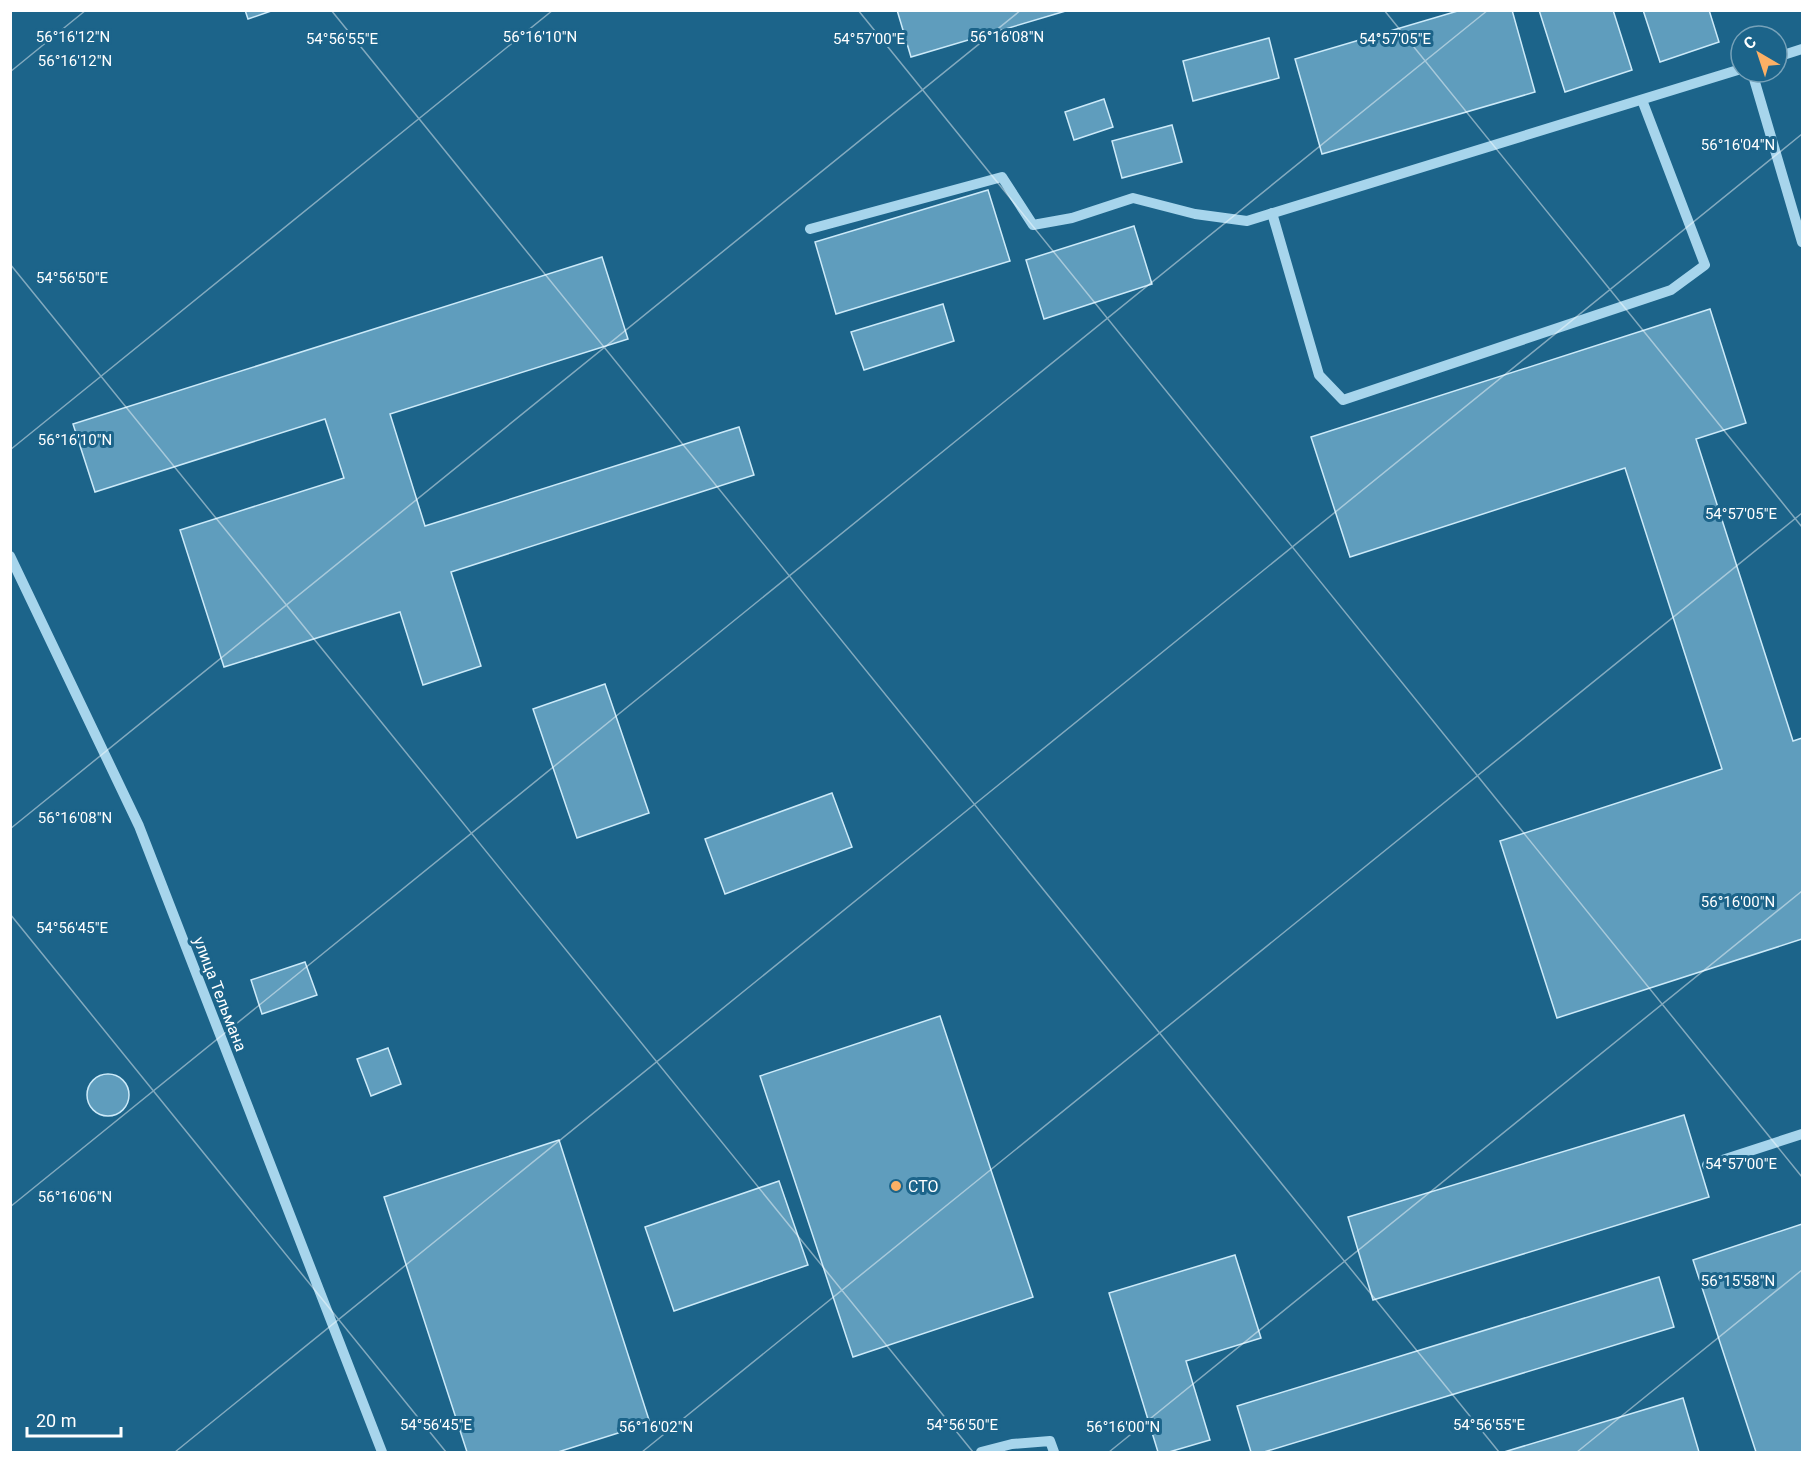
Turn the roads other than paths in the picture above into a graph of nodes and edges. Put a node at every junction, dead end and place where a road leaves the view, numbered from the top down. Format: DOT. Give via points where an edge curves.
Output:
graph roads {
  1 [pos="1729,73"];
  2 [pos="1756,84"];
  3 [pos="1642,100"];
  4 [pos="1272,213"];
  5 [pos="810,229"];
  6 [pos="1803,242"];
  7 [pos="10,555"];
  8 [pos="1803,1134"];
  9 [pos="1707,1165"];
  10 [pos="382,1452"];
  11 [pos="981,1452"];
  12 [pos="1054,1452"];
  1 -- 3 [label="street"];
  2 -- 6 [label="street"];
  3 -- 4 [label="street"];
  3 -- 4 [label="street" via="1705,265 1671,290 1343,400 1319,375"];
  4 -- 5 [label="street" via="1247,221 1195,214 1133,198 1072,218 1033,225 1002,177"];
  7 -- 10 [label="street, улица Тельмана" via="139,826"];
  8 -- 9 [label="street"];
  11 -- 12 [label="street" via="1012,1444 1050,1441"];
}
